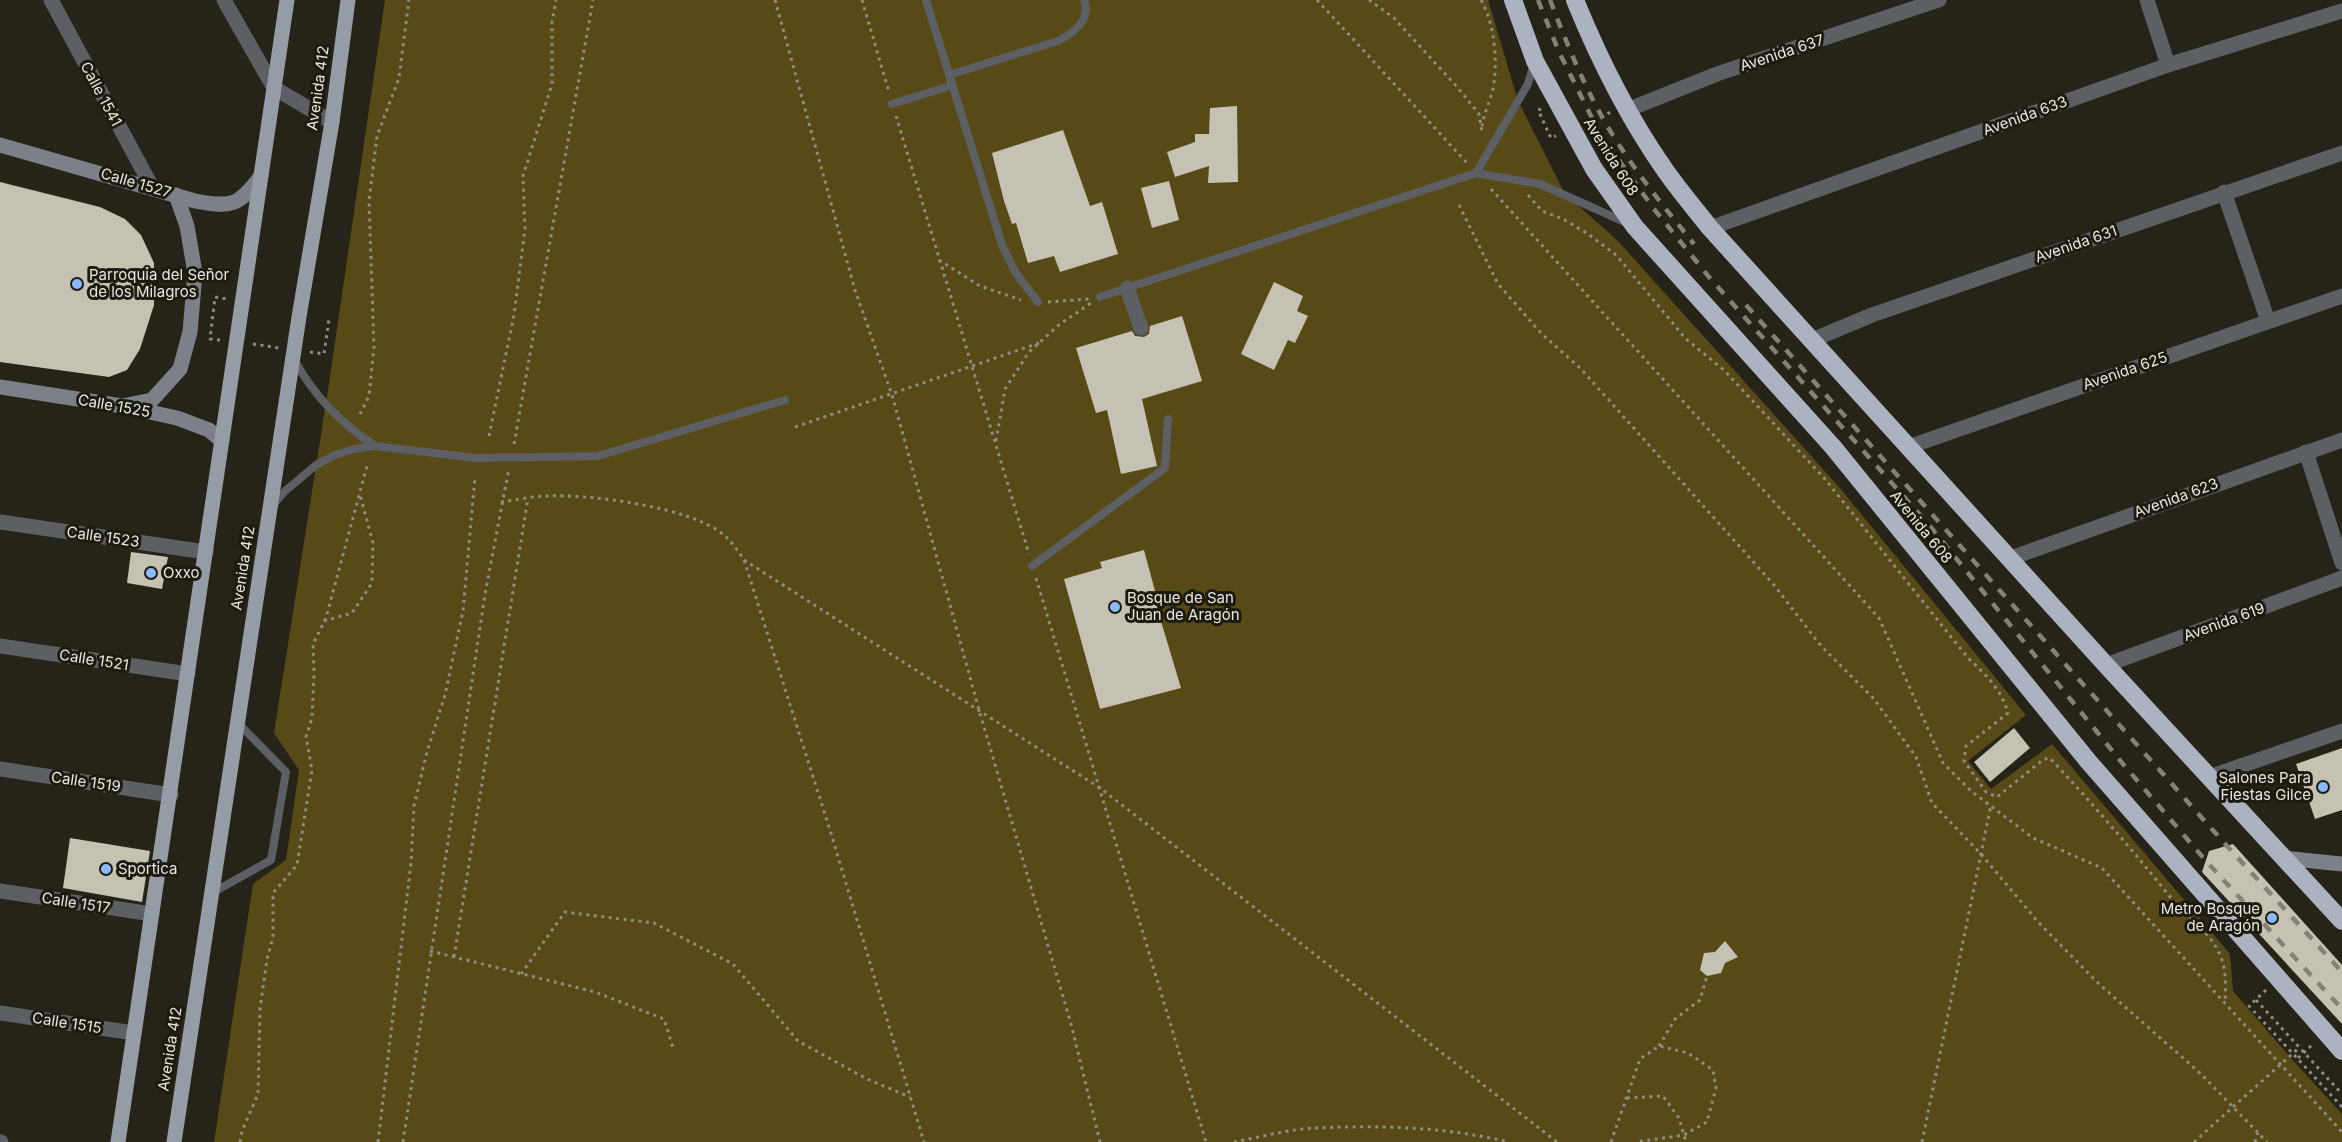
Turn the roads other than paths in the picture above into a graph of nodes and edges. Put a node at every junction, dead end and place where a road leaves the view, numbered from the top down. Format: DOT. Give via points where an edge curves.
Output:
graph roads {
  1 [pos="51,0"];
  2 [pos="224,0"];
  3 [pos="287,0"];
  4 [pos="348,0"];
  5 [pos="926,0"];
  6 [pos="1084,0"];
  7 [pos="1513,0"];
  8 [pos="1575,0"];
  9 [pos="1939,0"];
  10 [pos="2147,0"];
  11 [pos="2342,11"];
  12 [pos="1535,61"];
  13 [pos="2168,65"];
  14 [pos="950,75"];
  15 [pos="953,86"];
  16 [pos="274,88"];
  17 [pos="892,104"];
  18 [pos="1627,110"];
  19 [pos="332,122"];
  20 [pos="0,145"];
  21 [pos="2342,153"];
  22 [pos="1476,173"];
  23 [pos="261,176"];
  24 [pos="152,188"];
  25 [pos="2224,192"];
  26 [pos="176,195"];
  27 [pos="1635,227"];
  28 [pos="1710,228"];
  29 [pos="1127,288"];
  30 [pos="2342,296"];
  31 [pos="1100,297"];
  32 [pos="1038,302"];
  33 [pos="2268,321"];
  34 [pos="1141,328"];
  35 [pos="1812,340"];
  36 [pos="295,353"];
  37 [pos="0,387"];
  38 [pos="785,400"];
  39 [pos="122,406"];
  40 [pos="1168,419"];
  41 [pos="2342,440"];
  42 [pos="222,441"];
  43 [pos="375,446"];
  44 [pos="1908,447"];
  45 [pos="2306,452"];
  46 [pos="271,507"];
  47 [pos="0,522"];
  48 [pos="206,552"];
  49 [pos="2011,558"];
  50 [pos="2342,563"];
  51 [pos="1032,566"];
  52 [pos="2342,578"];
  53 [pos="0,646"];
  54 [pos="2106,665"];
  55 [pos="188,674"];
  56 [pos="237,723"];
  57 [pos="2342,731"];
  58 [pos="0,769"];
  59 [pos="2209,777"];
  60 [pos="171,795"];
  61 [pos="2284,858"];
  62 [pos="2342,864"];
  63 [pos="0,891"];
  64 [pos="211,894"];
  65 [pos="152,914"];
  66 [pos="2342,921"];
  67 [pos="0,1013"];
  68 [pos="134,1033"];
  69 [pos="2342,1051"];
  70 [pos="118,1142"];
  71 [pos="174,1142"];
  1 -- 24 [label="street, Calle 1541"];
  2 -- 16 [label="street"];
  3 -- 16 [label="main road"];
  4 -- 19 [label="main road, Avenida 412"];
  5 -- 14 [label="lane"];
  6 -- 14 [label="lane" via="1083,22 1073,33"];
  7 -- 12 [label="highway, Avenida 608"];
  8 -- 18 [label="highway"];
  9 -- 18 [label="street, Avenida 637" via="1717,75"];
  10 -- 13 [label="street"];
  11 -- 13 [label="street, Avenida 633"];
  12 -- 22 [label="lane" via="1528,84"];
  12 -- 27 [label="highway, Avenida 608" via="1594,169"];
  13 -- 28 [label="street, Avenida 633"];
  14 -- 15 [label="lane"];
  15 -- 17 [label="lane"];
  15 -- 32 [label="lane" via="1002,246 1015,272"];
  16 -- 19 [label="street"];
  16 -- 23 [label="main road"];
  18 -- 28 [label="highway" via="1665,170"];
  19 -- 36 [label="main road, Avenida 412"];
  20 -- 24 [label="street, Calle 1527"];
  21 -- 25 [label="street, Avenida 631"];
  22 -- 27 [label="lane" via="1540,184"];
  22 -- 29 [label="lane"];
  23 -- 26 [label="street, Calle 1527" via="247,195 234,204 221,206"];
  23 -- 42 [label="main road"];
  24 -- 26 [label="street, Calle 1527"];
  25 -- 33 [label="street"];
  25 -- 35 [label="street, Avenida 631" via="1872,315"];
  26 -- 39 [label="street" via="187,226 195,273 183,360 180,369 152,400"];
  27 -- 69 [label="highway, Avenida 608" via="1833,447 2088,760"];
  28 -- 35 [label="highway"];
  29 -- 31 [label="lane"];
  29 -- 34 [label="street"];
  30 -- 33 [label="street, Avenida 625"];
  33 -- 44 [label="street, Avenida 625"];
  35 -- 44 [label="highway"];
  36 -- 43 [label="lane" via="303,376 341,421"];
  36 -- 46 [label="main road, Avenida 412"];
  37 -- 39 [label="street, Calle 1525"];
  38 -- 43 [label="lane" via="598,456 476,458"];
  39 -- 42 [label="street, Calle 1525" via="177,418 209,430"];
  40 -- 51 [label="lane" via="1165,468"];
  41 -- 45 [label="street, Avenida 623"];
  42 -- 48 [label="main road"];
  43 -- 46 [label="lane" via="354,448 316,465"];
  44 -- 49 [label="highway"];
  45 -- 49 [label="street, Avenida 623"];
  45 -- 50 [label="street"];
  46 -- 56 [label="main road, Avenida 412"];
  47 -- 48 [label="street, Calle 1523"];
  48 -- 55 [label="main road"];
  49 -- 54 [label="highway"];
  52 -- 54 [label="street, Avenida 619"];
  53 -- 55 [label="street, Calle 1521"];
  54 -- 59 [label="highway"];
  55 -- 60 [label="main road"];
  56 -- 64 [label="main road, Avenida 412"];
  56 -- 64 [label="lane" via="286,772 271,860"];
  57 -- 59 [label="street"];
  58 -- 60 [label="street, Calle 1519"];
  59 -- 61 [label="highway"];
  60 -- 65 [label="main road"];
  61 -- 62 [label="street"];
  61 -- 66 [label="highway"];
  63 -- 65 [label="street, Calle 1517"];
  64 -- 71 [label="main road, Avenida 412"];
  65 -- 68 [label="main road"];
  67 -- 68 [label="street, Calle 1515"];
  68 -- 70 [label="main road"];
}
